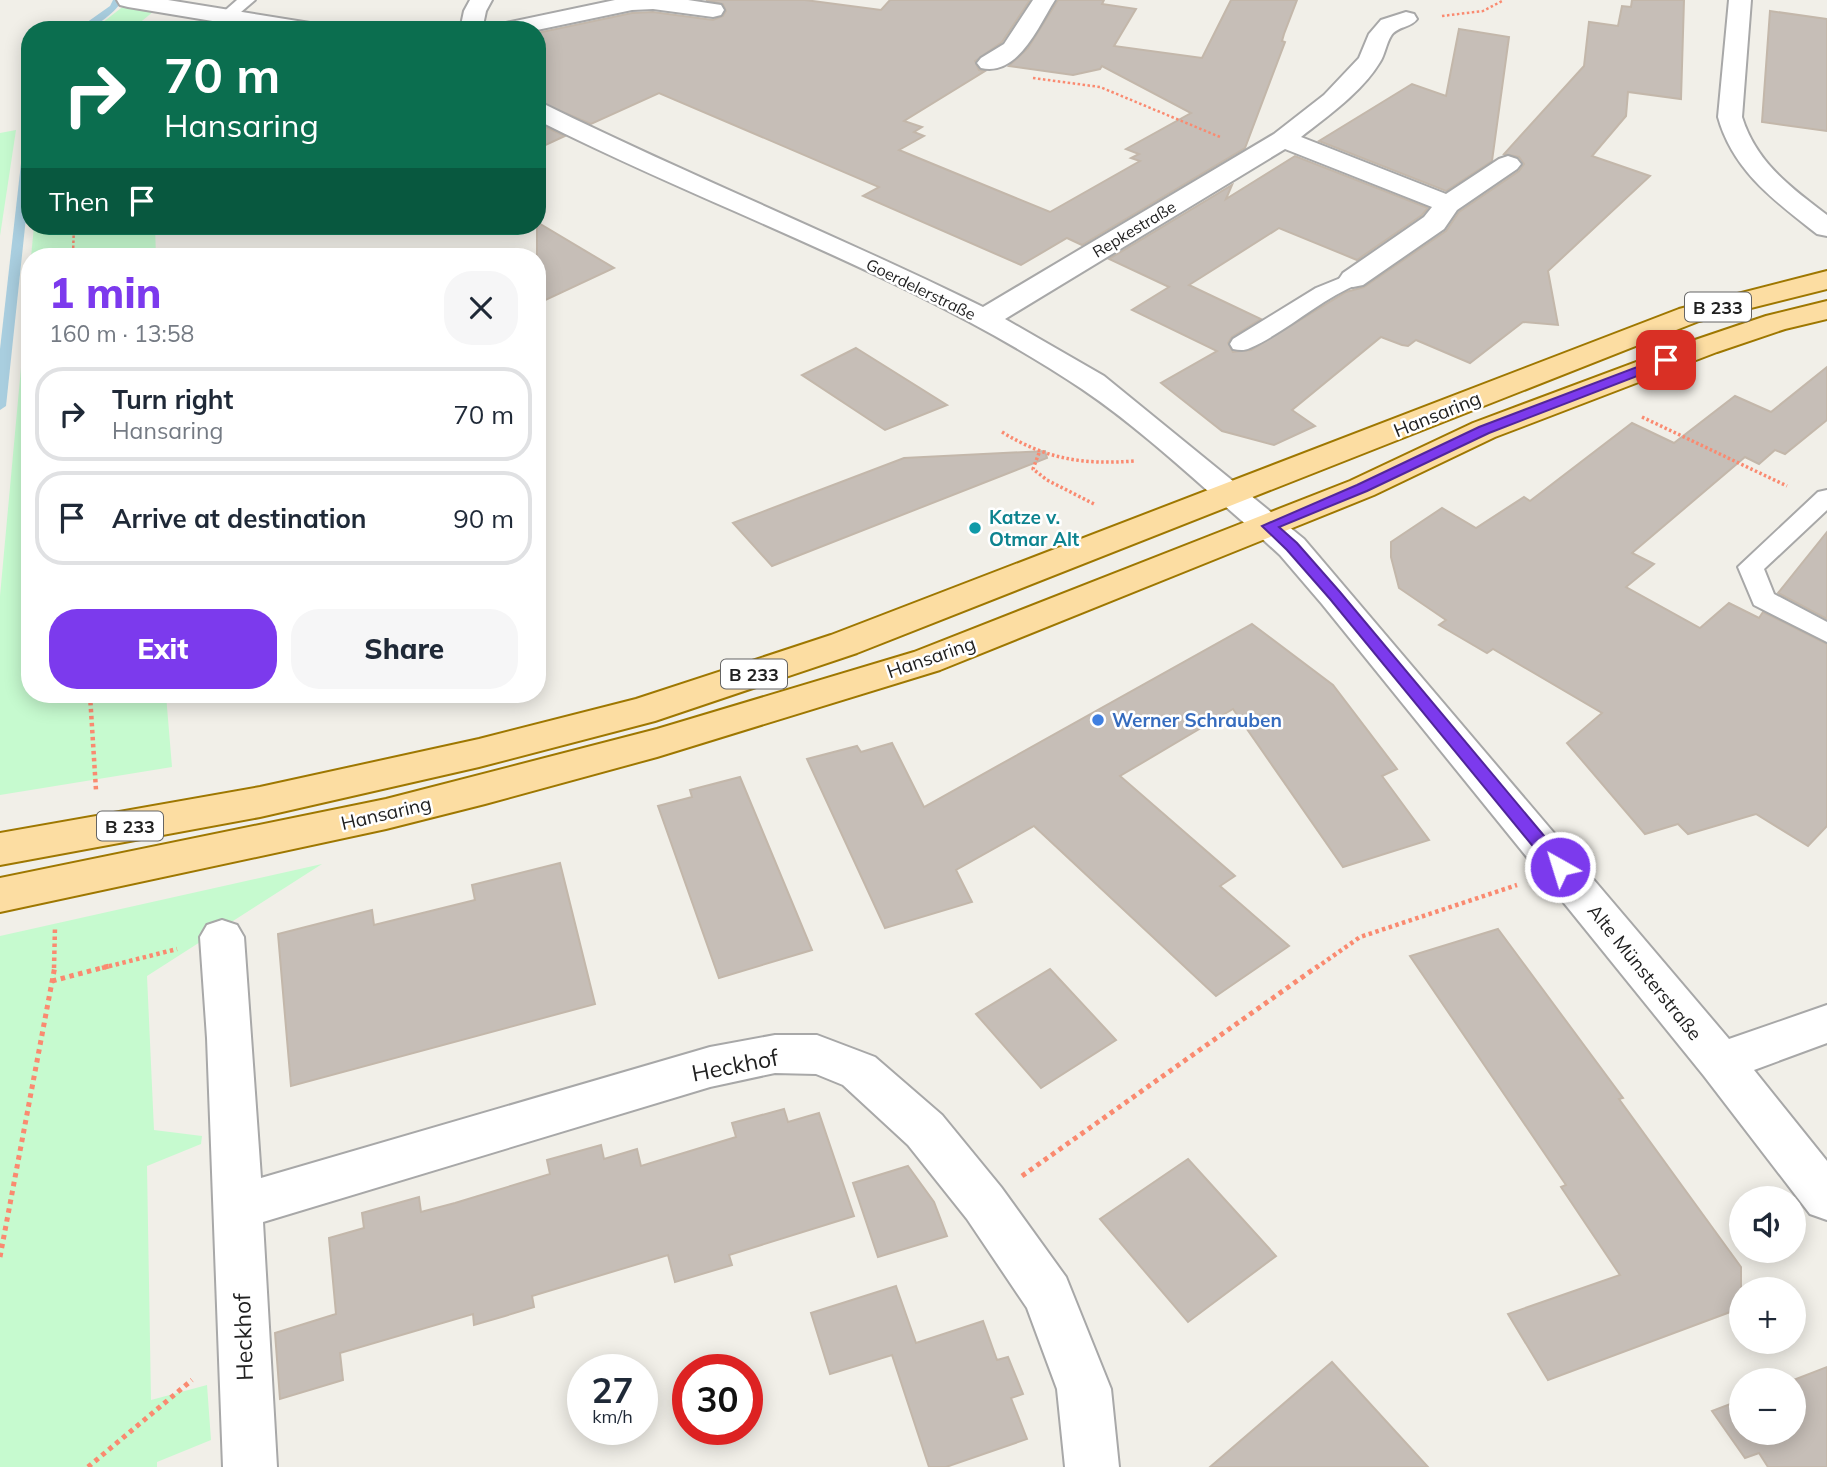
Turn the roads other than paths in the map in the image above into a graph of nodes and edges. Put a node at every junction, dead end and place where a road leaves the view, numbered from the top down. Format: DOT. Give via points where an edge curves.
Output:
graph roads {
  1 [pos="247,0"];
  2 [pos="481,0"];
  3 [pos="1044,0"];
  4 [pos="1740,0"];
  5 [pos="138,1"];
  6 [pos="713,10"];
  7 [pos="228,15"];
  8 [pos="1406,19"];
  9 [pos="261,21"];
  10 [pos="473,21"];
  11 [pos="546,21"];
  12 [pos="989,63"];
  13 [pos="546,114"];
  14 [pos="1283,139"];
  15 [pos="1508,164"];
  16 [pos="1448,204"];
  17 [pos="1827,228"];
  18 [pos="1353,279"];
  19 [pos="1827,280"];
  20 [pos="1827,310"];
  21 [pos="984,319"];
  22 [pos="1241,344"];
  23 [pos="1230,493"];
  24 [pos="1824,500"];
  25 [pos="1269,526"];
  26 [pos="1827,633"];
  27 [pos="0,849"];
  28 [pos="0,895"];
  29 [pos="222,937"];
  30 [pos="1827,1024"];
  31 [pos="1720,1062"];
  32 [pos="1827,1198"];
  33 [pos="238,1207"];
  34 [pos="250,1467"];
  35 [pos="1092,1467"];
  1 -- 7 [label="lane"];
  2 -- 10 [label="street"];
  3 -- 12 [label="street" via="1013,49"];
  4 -- 17 [label="street" via="1730,117 1733,134 1761,174"];
  5 -- 7 [label="street"];
  6 -- 11 [label="street" via="632,3"];
  7 -- 9 [label="street"];
  8 -- 14 [label="street, Repkestraße" via="1380,34 1370,60 1334,100"];
  13 -- 21 [label="street, Goerdelerstraße"];
  14 -- 16 [label="street"];
  14 -- 21 [label="street, Repkestraße"];
  15 -- 16 [label="street"];
  16 -- 18 [label="street" via="1434,223"];
  18 -- 22 [label="lane" via="1331,286"];
  19 -- 23 [label="main road, Hansaring / B 233" via="1689,316"];
  20 -- 25 [label="main road, Hansaring / B 233" via="1706,346 1509,420"];
  21 -- 23 [label="street, Goerdelerstraße" via="1093,383"];
  23 -- 25 [label="street, Goerdelerstraße"];
  23 -- 27 [label="main road, Hansaring / B 233" via="844,645 642,712 260,802"];
  24 -- 26 [label="lane" via="1751,567 1763,599"];
  25 -- 28 [label="main road, Hansaring / B 233" via="927,661 657,743 386,814"];
  25 -- 31 [label="street, Alte Münsterstraße" via="1301,556 1459,743"];
  29 -- 33 [label="street, Heckhof"];
  30 -- 31 [label="street"];
  31 -- 32 [label="street, Alte Münsterstraße"];
  33 -- 34 [label="street, Heckhof"];
  33 -- 35 [label="street, Heckhof" via="710,1067 775,1054 817,1055 859,1071 925,1130 985,1203 1048,1294 1084,1390"];
}
